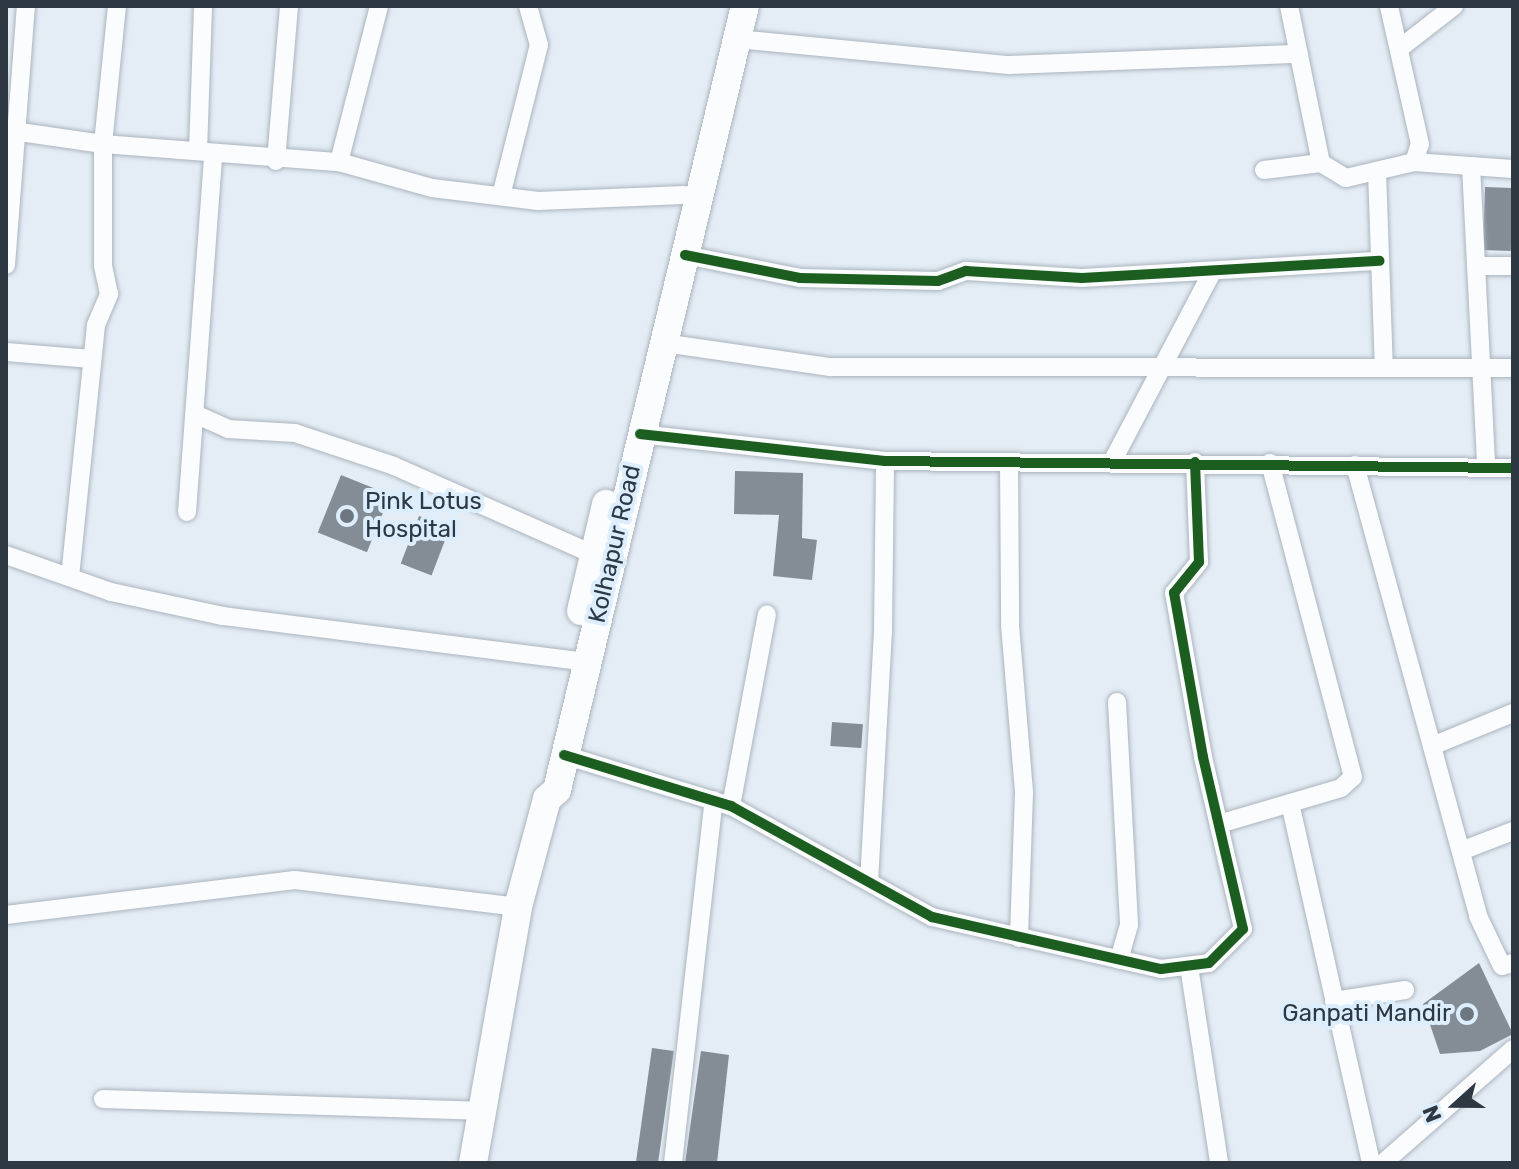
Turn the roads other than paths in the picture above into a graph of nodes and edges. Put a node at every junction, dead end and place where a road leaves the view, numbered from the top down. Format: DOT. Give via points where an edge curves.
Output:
graph roads {
  1 [pos="26,6"];
  2 [pos="117,6"];
  3 [pos="203,6"];
  4 [pos="289,6"];
  5 [pos="379,6"];
  6 [pos="528,6"];
  7 [pos="729,6"];
  8 [pos="746,6"];
  9 [pos="1289,6"];
  10 [pos="1389,6"];
  11 [pos="1454,6"];
  12 [pos="737,39"];
  13 [pos="1399,49"];
  14 [pos="1299,54"];
  15 [pos="11,131"];
  16 [pos="103,144"];
  17 [pos="206,152"];
  18 [pos="276,161"];
  19 [pos="339,162"];
  20 [pos="1414,162"];
  21 [pos="1321,163"];
  22 [pos="1471,166"];
  23 [pos="1513,169"];
  24 [pos="1264,170"];
  25 [pos="1377,171"];
  26 [pos="684,195"];
  27 [pos="501,196"];
  28 [pos="685,255"];
  29 [pos="1380,261"];
  30 [pos="6,265"];
  31 [pos="1476,266"];
  32 [pos="1513,266"];
  33 [pos="1211,274"];
  34 [pos="663,343"];
  35 [pos="6,352"];
  36 [pos="92,359"];
  37 [pos="1162,367"];
  38 [pos="1384,368"];
  39 [pos="1513,368"];
  40 [pos="1481,369"];
  41 [pos="197,415"];
  42 [pos="640,434"];
  43 [pos="885,461"];
  44 [pos="1009,462"];
  45 [pos="1112,462"];
  46 [pos="1195,462"];
  47 [pos="1270,463"];
  48 [pos="1355,465"];
  49 [pos="1486,467"];
  50 [pos="1513,468"];
  51 [pos="187,512"];
  52 [pos="593,554"];
  53 [pos="6,555"];
  54 [pos="70,577"];
  55 [pos="767,614"];
  56 [pos="579,660"];
  57 [pos="1117,702"];
  58 [pos="1513,713"];
  59 [pos="1432,746"];
  60 [pos="564,755"];
  61 [pos="547,799"];
  62 [pos="722,803"];
  63 [pos="1290,803"];
  64 [pos="1219,824"];
  65 [pos="1513,831"];
  66 [pos="1461,851"];
  67 [pos="869,882"];
  68 [pos="518,907"];
  69 [pos="6,915"];
  70 [pos="1019,938"];
  71 [pos="1119,960"];
  72 [pos="1513,963"];
  73 [pos="1189,966"];
  74 [pos="1405,990"];
  75 [pos="1334,1001"];
  76 [pos="1513,1049"];
  77 [pos="103,1099"];
  78 [pos="486,1111"];
  79 [pos="473,1163"];
  80 [pos="673,1163"];
  81 [pos="1219,1163"];
  82 [pos="1371,1163"];
  83 [pos="1383,1163"];
  1 -- 15 [label="street"];
  2 -- 16 [label="street"];
  3 -- 17 [label="street"];
  4 -- 18 [label="street"];
  5 -- 19 [label="street"];
  6 -- 27 [label="street" via="539,45"];
  7 -- 26 [label="main road, Kolhapur Road"];
  8 -- 12 [label="main road, Kolhapur Road"];
  9 -- 14 [label="street"];
  10 -- 13 [label="street"];
  11 -- 13 [label="street"];
  12 -- 14 [label="street" via="1009,65"];
  12 -- 28 [label="main road, Kolhapur Road"];
  13 -- 20 [label="street" via="1420,144"];
  14 -- 21 [label="street"];
  15 -- 16 [label="street"];
  15 -- 30 [label="street"];
  16 -- 17 [label="street"];
  16 -- 36 [label="street" via="103,265 109,294 96,325"];
  17 -- 18 [label="street"];
  17 -- 41 [label="street"];
  18 -- 19 [label="street"];
  19 -- 27 [label="street" via="432,188"];
  20 -- 22 [label="street"];
  20 -- 25 [label="street"];
  21 -- 24 [label="street"];
  21 -- 25 [label="street" via="1346,178"];
  22 -- 23 [label="street"];
  22 -- 31 [label="street"];
  25 -- 29 [label="street"];
  26 -- 27 [label="street" via="538,201"];
  26 -- 52 [label="main road, Kolhapur Road"];
  28 -- 33 [label="street" via="800,278 938,281 966,271 1082,278"];
  28 -- 34 [label="main road, Kolhapur Road"];
  29 -- 33 [label="street"];
  29 -- 38 [label="street"];
  31 -- 32 [label="street"];
  31 -- 40 [label="street"];
  33 -- 37 [label="street"];
  34 -- 37 [label="street" via="830,367"];
  34 -- 42 [label="main road, Kolhapur Road"];
  35 -- 36 [label="street"];
  36 -- 54 [label="street"];
  37 -- 38 [label="street"];
  37 -- 45 [label="street"];
  38 -- 40 [label="street"];
  39 -- 40 [label="street"];
  40 -- 49 [label="street"];
  41 -- 51 [label="street"];
  41 -- 52 [label="street" via="228,429 295,433 394,466"];
  42 -- 43 [label="street"];
  42 -- 56 [label="main road, Kolhapur Road"];
  43 -- 44 [label="street"];
  43 -- 67 [label="street" via="883,630"];
  44 -- 45 [label="street"];
  44 -- 70 [label="street" via="1010,625 1024,793"];
  45 -- 46 [label="street"];
  46 -- 47 [label="street"];
  46 -- 64 [label="street" via="1199,562 1174,593"];
  47 -- 48 [label="street"];
  47 -- 63 [label="street" via="1353,777 1341,788"];
  48 -- 49 [label="street"];
  48 -- 59 [label="street"];
  49 -- 50 [label="street"];
  52 -- 56 [label="main road, Kolhapur Road"];
  53 -- 54 [label="street"];
  54 -- 56 [label="street" via="223,616"];
  55 -- 62 [label="street"];
  56 -- 60 [label="main road, Kolhapur Road"];
  56 -- 61 [label="main road, Kolhapur Road" via="543,783"];
  57 -- 71 [label="street" via="1129,925"];
  58 -- 59 [label="street"];
  59 -- 66 [label="street"];
  60 -- 61 [label="main road, Kolhapur Road" via="557,790"];
  60 -- 62 [label="street"];
  61 -- 68 [label="main road, Kolhapur Road"];
  62 -- 67 [label="street"];
  62 -- 80 [label="street"];
  63 -- 64 [label="street"];
  63 -- 75 [label="street"];
  64 -- 73 [label="street" via="1243,929 1209,963"];
  65 -- 66 [label="street"];
  66 -- 72 [label="street" via="1489,943 1502,966"];
  67 -- 70 [label="street" via="932,917"];
  68 -- 69 [label="street" via="295,880"];
  68 -- 78 [label="main road, Kolhapur Road"];
  70 -- 71 [label="street"];
  71 -- 73 [label="street" via="1161,969"];
  73 -- 81 [label="street"];
  74 -- 75 [label="street"];
  75 -- 82 [label="street"];
  76 -- 83 [label="street"];
  77 -- 78 [label="street"];
  78 -- 79 [label="main road, Kolhapur Road"];
}
